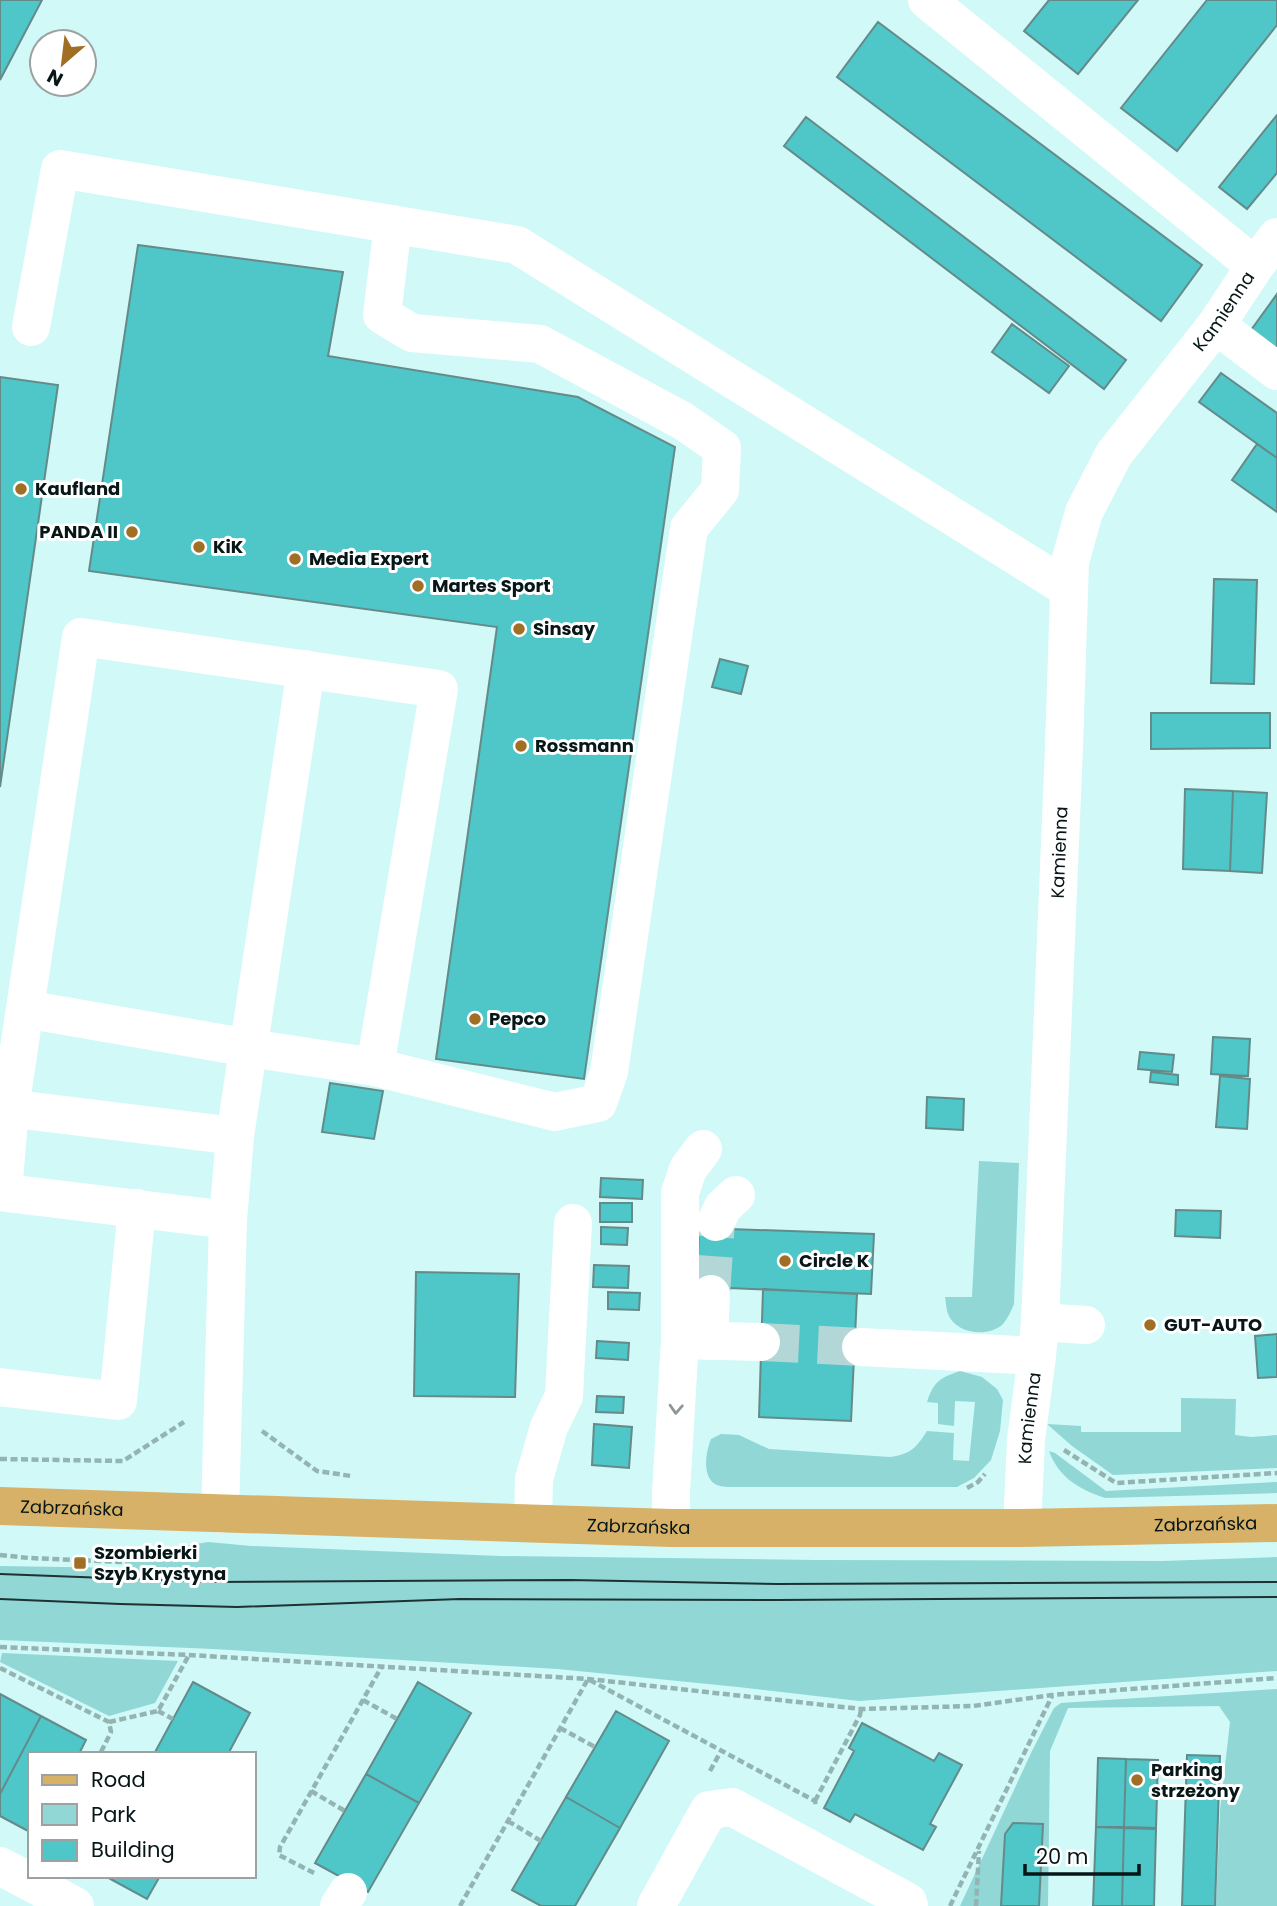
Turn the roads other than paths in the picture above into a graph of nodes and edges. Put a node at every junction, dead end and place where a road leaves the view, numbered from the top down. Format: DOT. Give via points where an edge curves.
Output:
graph roads {
  1 [pos="927,0"];
  2 [pos="393,224"];
  3 [pos="1266,251"];
  4 [pos="1216,325"];
  5 [pos="31,327"];
  6 [pos="1277,371"];
  7 [pos="1069,589"];
  8 [pos="306,669"];
  9 [pos="25,1009"];
  10 [pos="249,1048"];
  11 [pos="375,1067"];
  12 [pos="5,1107"];
  13 [pos="235,1136"];
  14 [pos="703,1149"];
  15 [pos="1,1192"];
  16 [pos="137,1208"];
  17 [pos="228,1220"];
  18 [pos="573,1223"];
  19 [pos="711,1294"];
  20 [pos="1086,1325"];
  21 [pos="1038,1339"];
  22 [pos="695,1341"];
  23 [pos="761,1342"];
  24 [pos="861,1347"];
  25 [pos="0,1387"];
  26 [pos="0,1506"];
  27 [pos="220,1514"];
  28 [pos="533,1523"];
  29 [pos="1277,1523"];
  30 [pos="671,1528"];
  31 [pos="1022,1528"];
  32 [pos="0,1866"];
  33 [pos="75,1906"];
  34 [pos="656,1906"];
  35 [pos="909,1906"];
  1 -- 3 [label="street"];
  2 -- 5 [label="street" via="60,169"];
  2 -- 7 [label="street" via="517,245"];
  2 -- 11 [label="street" via="382,315 412,333 540,344 683,421 722,448 720,490 689,528 610,1072 598,1103 555,1112"];
  3 -- 4 [label="street, Kamienna"];
  4 -- 6 [label="street"];
  4 -- 7 [label="street, Kamienna" via="1114,454 1084,512 1070,562"];
  7 -- 21 [label="street, Kamienna"];
  8 -- 9 [label="street" via="81,637"];
  8 -- 10 [label="street"];
  8 -- 11 [label="street" via="439,689"];
  9 -- 10 [label="street"];
  9 -- 12 [label="street"];
  10 -- 11 [label="street"];
  10 -- 13 [label="street"];
  12 -- 13 [label="street"];
  12 -- 15 [label="street"];
  13 -- 17 [label="street"];
  14 -- 22 [label="street" via="688,1169 680,1194"];
  15 -- 16 [label="street"];
  16 -- 17 [label="street"];
  16 -- 25 [label="street" via="118,1401"];
  17 -- 27 [label="street"];
  18 -- 28 [label="street" via="564,1396 548,1427 534,1479"];
  19 -- 22 [label="street"];
  20 -- 21 [label="street"];
  21 -- 24 [label="street"];
  21 -- 31 [label="street, Kamienna"];
  22 -- 23 [label="street"];
  22 -- 30 [label="street, one-way" via="671,1492"];
  26 -- 27 [label="main road, Zabrzańska"];
  27 -- 28 [label="main road, Zabrzańska"];
  28 -- 30 [label="main road, Zabrzańska"];
  29 -- 31 [label="main road, Zabrzańska"];
  30 -- 31 [label="main road, Zabrzańska"];
  32 -- 33 [label="street"];
  34 -- 35 [label="street" via="709,1810 732,1807"];
}
